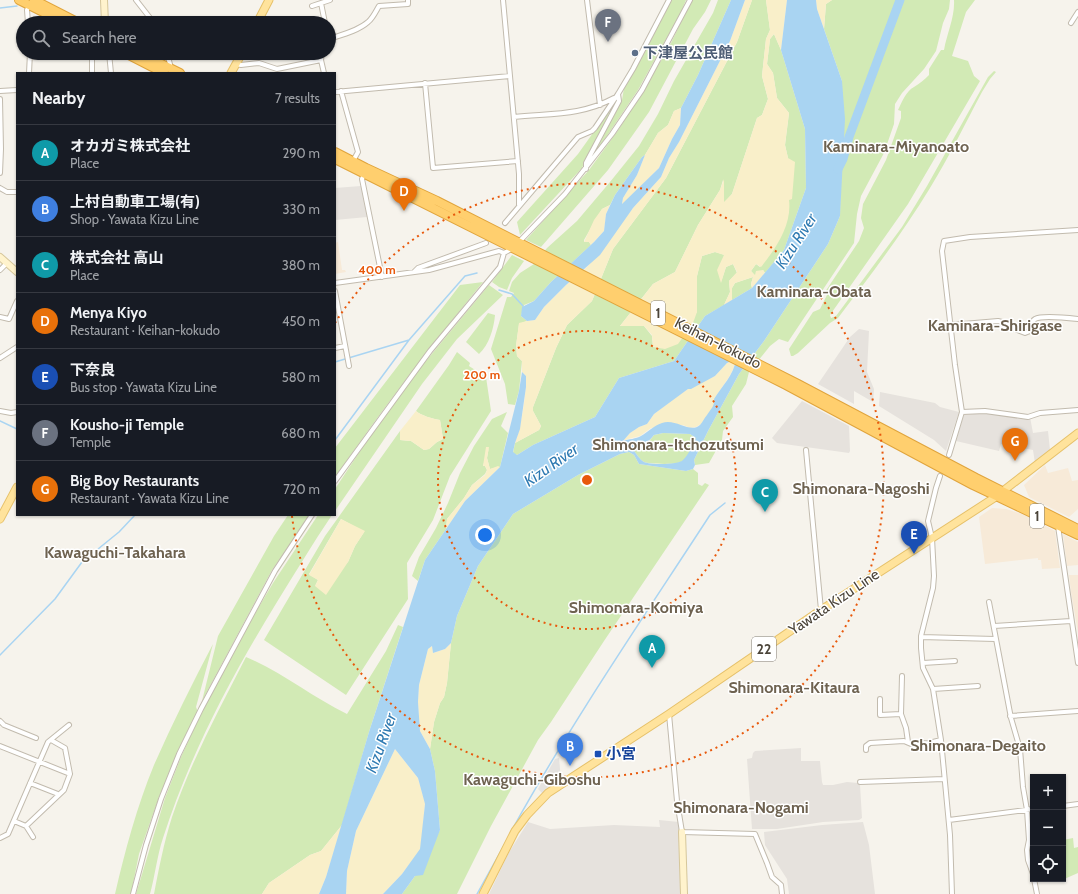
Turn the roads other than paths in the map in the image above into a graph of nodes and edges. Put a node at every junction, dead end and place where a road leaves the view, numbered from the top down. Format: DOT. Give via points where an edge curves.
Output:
graph roads {
  1 [pos="19,0"];
  2 [pos="104,0"];
  3 [pos="136,0"];
  4 [pos="269,0"];
  5 [pos="330,0"];
  6 [pos="408,0"];
  7 [pos="503,0"];
  8 [pos="587,0"];
  9 [pos="669,0"];
  10 [pos="690,0"];
  11 [pos="31,2"];
  12 [pos="321,3"];
  13 [pos="312,6"];
  14 [pos="1078,12"];
  15 [pos="27,16"];
  16 [pos="54,16"];
  17 [pos="63,16"];
  18 [pos="104,16"];
  19 [pos="149,16"];
  20 [pos="261,16"];
  21 [pos="324,16"];
  22 [pos="1071,23"];
  23 [pos="336,36"];
  24 [pos="30,60"];
  25 [pos="92,60"];
  26 [pos="109,60"];
  27 [pos="139,60"];
  28 [pos="153,60"];
  29 [pos="169,60"];
  30 [pos="238,60"];
  31 [pos="321,60"];
  32 [pos="236,64"];
  33 [pos="172,69"];
  34 [pos="29,72"];
  35 [pos="92,72"];
  36 [pos="110,72"];
  37 [pos="162,72"];
  38 [pos="178,72"];
  39 [pos="232,72"];
  40 [pos="324,72"];
  41 [pos="510,76"];
  42 [pos="425,83"];
  43 [pos="16,90"];
  44 [pos="0,91"];
  45 [pos="341,91"];
  46 [pos="336,92"];
  47 [pos="617,95"];
  48 [pos="0,98"];
  49 [pos="600,105"];
  50 [pos="514,117"];
  51 [pos="1,149"];
  52 [pos="336,152"];
  53 [pos="336,160"];
  54 [pos="353,161"];
  55 [pos="518,161"];
  56 [pos="586,169"];
  57 [pos="0,173"];
  58 [pos="364,174"];
  59 [pos="0,188"];
  60 [pos="16,192"];
  61 [pos="519,206"];
  62 [pos="505,223"];
  63 [pos="1078,230"];
  64 [pos="486,243"];
  65 [pos="519,247"];
  66 [pos="504,253"];
  67 [pos="0,257"];
  68 [pos="7,263"];
  69 [pos="0,270"];
  70 [pos="16,271"];
  71 [pos="414,272"];
  72 [pos="382,277"];
  73 [pos="336,283"];
  74 [pos="336,296"];
  75 [pos="16,303"];
  76 [pos="0,317"];
  77 [pos="1078,319"];
  78 [pos="342,326"];
  79 [pos="951,326"];
  80 [pos="336,327"];
  81 [pos="345,346"];
  82 [pos="16,348"];
  83 [pos="336,348"];
  84 [pos="0,358"];
  85 [pos="349,366"];
  86 [pos="788,382"];
  87 [pos="1078,410"];
  88 [pos="0,411"];
  89 [pos="16,412"];
  90 [pos="962,412"];
  91 [pos="1078,434"];
  92 [pos="806,450"];
  93 [pos="949,455"];
  94 [pos="940,476"];
  95 [pos="336,480"];
  96 [pos="16,489"];
  97 [pos="1003,491"];
  98 [pos="996,496"];
  99 [pos="1,516"];
  100 [pos="311,516"];
  101 [pos="1058,526"];
  102 [pos="1078,529"];
  103 [pos="1078,535"];
  104 [pos="932,538"];
  105 [pos="989,602"];
  106 [pos="821,610"];
  107 [pos="1071,621"];
  108 [pos="994,626"];
  109 [pos="921,637"];
  110 [pos="995,639"];
  111 [pos="955,661"];
  112 [pos="923,663"];
  113 [pos="1078,664"];
  114 [pos="902,676"];
  115 [pos="978,686"];
  116 [pos="933,689"];
  117 [pos="880,700"];
  118 [pos="1078,711"];
  119 [pos="669,714"];
  120 [pos="901,714"];
  121 [pos="1010,716"];
  122 [pos="0,721"];
  123 [pos="69,725"];
  124 [pos="36,738"];
  125 [pos="51,740"];
  126 [pos="941,740"];
  127 [pos="908,742"];
  128 [pos="0,746"];
  129 [pos="866,750"];
  130 [pos="39,762"];
  131 [pos="70,774"];
  132 [pos="944,779"];
  133 [pos="860,782"];
  134 [pos="30,783"];
  135 [pos="58,794"];
  136 [pos="1078,804"];
  137 [pos="1066,806"];
  138 [pos="1030,809"];
  139 [pos="1026,810"];
  140 [pos="949,820"];
  141 [pos="14,821"];
  142 [pos="26,826"];
  143 [pos="682,832"];
  144 [pos="34,837"];
  145 [pos="0,838"];
  146 [pos="1030,866"];
  147 [pos="1035,882"];
  148 [pos="484,893"];
  149 [pos="133,894"];
  150 [pos="684,894"];
  151 [pos="782,894"];
  152 [pos="952,894"];
  153 [pos="1037,894"];
  1 -- 11 [label="highway"];
  2 -- 18 [label="street"];
  3 -- 19 [label="street"];
  4 -- 20 [label="main road"];
  5 -- 12 [label="street"];
  6 -- 23 [label="street" via="408,4 379,6 365,25"];
  7 -- 41 [label="street"];
  8 -- 49 [label="street"];
  9 -- 47 [label="street"];
  10 -- 56 [label="street" via="642,90"];
  11 -- 15 [label="street"];
  11 -- 16 [label="highway"];
  11 -- 17 [label="highway"];
  12 -- 13 [label="street"];
  12 -- 21 [label="street"];
  14 -- 22 [label="street"];
  24 -- 34 [label="street"];
  25 -- 35 [label="street"];
  26 -- 36 [label="street"];
  27 -- 37 [label="highway"];
  28 -- 33 [label="highway"];
  29 -- 33 [label="street"];
  30 -- 32 [label="main road"];
  31 -- 32 [label="street" via="277,69 260,63"];
  31 -- 40 [label="street"];
  32 -- 39 [label="main road"];
  33 -- 38 [label="highway"];
  41 -- 42 [label="street"];
  41 -- 50 [label="street"];
  42 -- 45 [label="street"];
  42 -- 55 [label="street" via="433,168"];
  43 -- 44 [label="street"];
  45 -- 46 [label="street"];
  45 -- 54 [label="street" via="358,152"];
  47 -- 49 [label="street"];
  47 -- 56 [label="street" via="618,101 586,163"];
  47 -- 61 [label="street" via="592,131 578,137"];
  48 -- 51 [label="street"];
  49 -- 50 [label="street" via="567,113"];
  50 -- 55 [label="street"];
  51 -- 57 [label="street"];
  52 -- 54 [label="highway, Keihan-kokudo / 1"];
  53 -- 58 [label="highway, Keihan-kokudo / 1"];
  54 -- 65 [label="highway, Keihan-kokudo / 1" via="437,201"];
  55 -- 61 [label="street"];
  56 -- 65 [label="street"];
  58 -- 65 [label="highway, Keihan-kokudo / 1"];
  58 -- 72 [label="street" via="362,179"];
  59 -- 60 [label="street" via="7,192"];
  61 -- 62 [label="street"];
  63 -- 79 [label="street" via="944,241 942,251"];
  64 -- 71 [label="street" via="418,268"];
  65 -- 66 [label="street"];
  65 -- 86 [label="highway, Keihan-kokudo / 1"];
  66 -- 71 [label="street" via="498,251"];
  66 -- 95 [label="street" via="500,267 430,351"];
  67 -- 68 [label="street"];
  68 -- 69 [label="street"];
  68 -- 70 [label="street"];
  71 -- 72 [label="street"];
  72 -- 73 [label="street"];
  74 -- 78 [label="street"];
  75 -- 76 [label="street" via="9,319"];
  77 -- 79 [label="street" via="1042,317 1035,319 1030,331 1025,333 998,321"];
  78 -- 80 [label="street"];
  78 -- 81 [label="street"];
  79 -- 90 [label="street"];
  81 -- 83 [label="street"];
  81 -- 85 [label="street"];
  82 -- 84 [label="street"];
  86 -- 97 [label="highway, Keihan-kokudo / 1"];
  86 -- 98 [label="highway, Keihan-kokudo / 1"];
  87 -- 90 [label="street" via="1040,413 1028,417 985,411"];
  88 -- 89 [label="street"];
  90 -- 93 [label="street"];
  91 -- 97 [label="main road, Yawata Kizu Line / 22"];
  92 -- 106 [label="street"];
  94 -- 104 [label="street" via="928,521"];
  96 -- 99 [label="main road"];
  97 -- 98 [label="main road, Yawata Kizu Line / 22"];
  97 -- 102 [label="highway, Keihan-kokudo / 1"];
  98 -- 101 [label="highway, Keihan-kokudo / 1"];
  98 -- 104 [label="main road, Yawata Kizu Line / 22"];
  100 -- 149 [label="street" via="275,570 179,754 161,799"];
  101 -- 103 [label="highway, Keihan-kokudo / 1"];
  101 -- 107 [label="street"];
  104 -- 106 [label="main road, Yawata Kizu Line / 22"];
  104 -- 109 [label="street" via="933,588"];
  105 -- 108 [label="street"];
  106 -- 119 [label="main road, Yawata Kizu Line / 22"];
  107 -- 108 [label="street"];
  107 -- 113 [label="street"];
  108 -- 110 [label="street"];
  109 -- 110 [label="street"];
  109 -- 112 [label="street"];
  110 -- 121 [label="street"];
  111 -- 112 [label="street"];
  112 -- 116 [label="street"];
  114 -- 120 [label="street"];
  115 -- 116 [label="street"];
  116 -- 126 [label="street"];
  117 -- 120 [label="street" via="880,715"];
  118 -- 121 [label="street"];
  119 -- 143 [label="street"];
  119 -- 148 [label="main road, Yawata Kizu Line / 22" via="548,793 515,831"];
  120 -- 127 [label="street"];
  121 -- 139 [label="street" via="1020,749"];
  122 -- 124 [label="street"];
  123 -- 125 [label="street"];
  125 -- 130 [label="street"];
  125 -- 131 [label="street" via="65,748"];
  126 -- 127 [label="street" via="929,743"];
  126 -- 132 [label="street"];
  127 -- 129 [label="street" via="870,743"];
  128 -- 130 [label="street"];
  130 -- 131 [label="street"];
  130 -- 134 [label="street"];
  131 -- 135 [label="street" via="64,790"];
  132 -- 133 [label="street"];
  132 -- 140 [label="street"];
  134 -- 135 [label="street"];
  134 -- 141 [label="street"];
  135 -- 142 [label="street"];
  136 -- 137 [label="street"];
  138 -- 139 [label="street"];
  139 -- 140 [label="street"];
  139 -- 146 [label="street"];
  140 -- 152 [label="street"];
  141 -- 142 [label="street"];
  141 -- 145 [label="street" via="8,834"];
  142 -- 144 [label="street"];
  143 -- 150 [label="street"];
  143 -- 151 [label="street" via="755,834 772,877 781,885"];
  147 -- 153 [label="street"];
}
